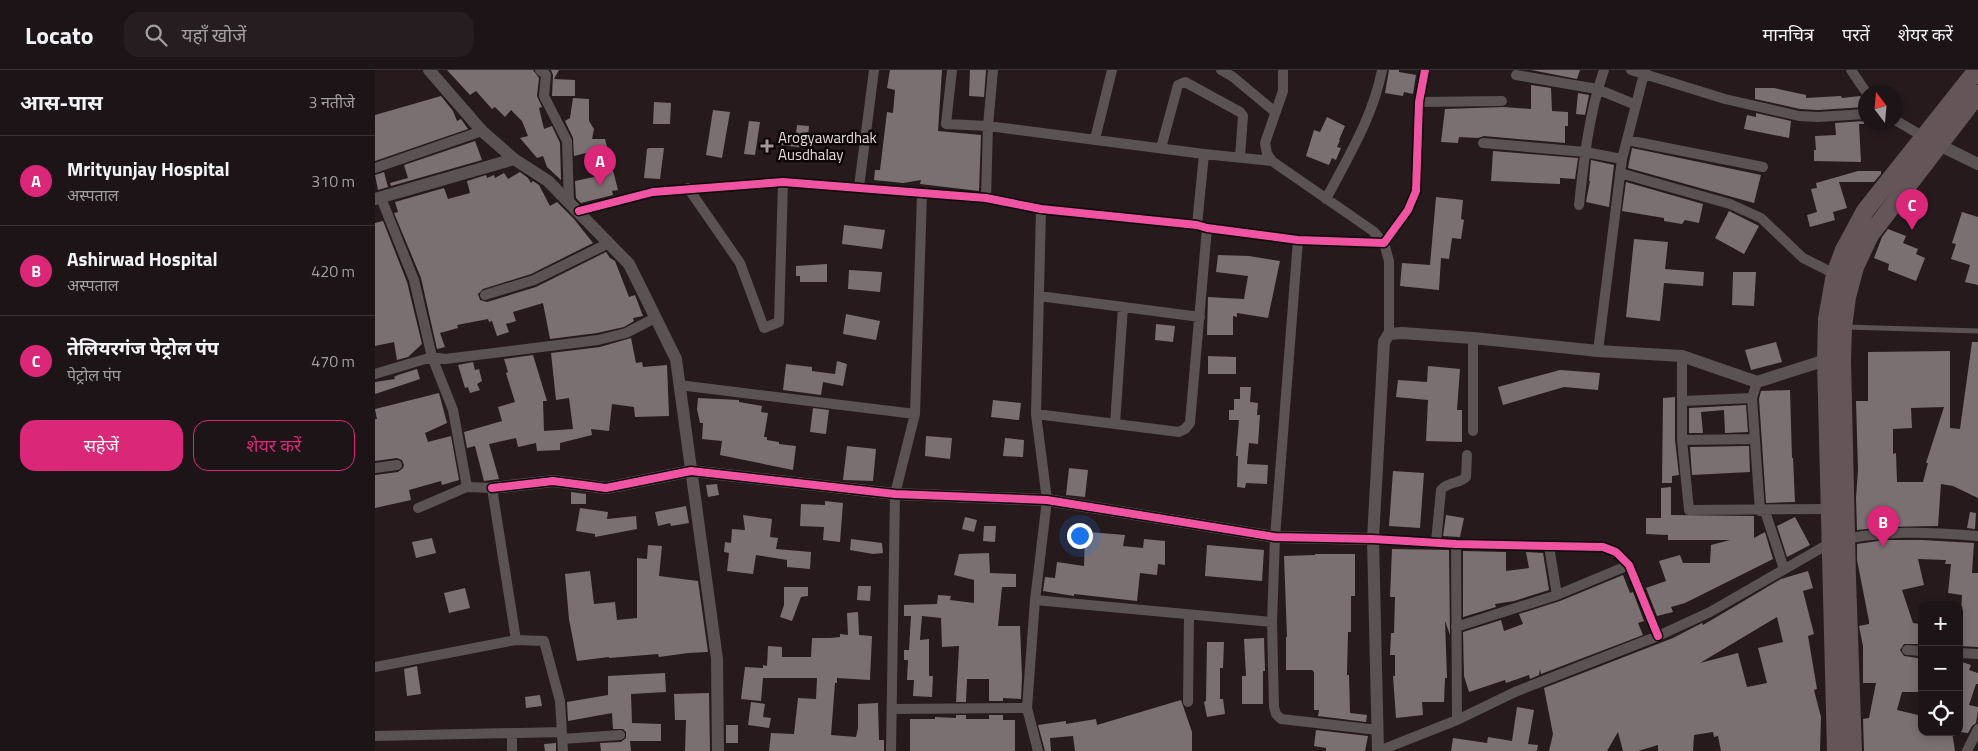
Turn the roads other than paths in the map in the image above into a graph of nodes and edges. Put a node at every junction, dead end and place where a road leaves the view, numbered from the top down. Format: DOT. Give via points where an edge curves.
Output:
graph roads {
  1 [pos="429,70"];
  2 [pos="874,70"];
  3 [pos="952,70"];
  4 [pos="993,70"];
  5 [pos="1112,70"];
  6 [pos="1221,70"];
  7 [pos="1283,70"];
  8 [pos="1382,70"];
  9 [pos="1425,70"];
  10 [pos="1604,70"];
  11 [pos="1631,70"];
  12 [pos="1851,70"];
  13 [pos="1977,70"];
  14 [pos="545,72"];
  15 [pos="1644,73"];
  16 [pos="1516,75"];
  17 [pos="1861,85"];
  18 [pos="1597,89"];
  19 [pos="1978,94"];
  20 [pos="1502,101"];
  21 [pos="1419,102"];
  22 [pos="1635,105"];
  23 [pos="1275,112"];
  24 [pos="1858,114"];
  25 [pos="1903,125"];
  26 [pos="988,126"];
  27 [pos="482,131"];
  28 [pos="1095,139"];
  29 [pos="1627,140"];
  30 [pos="1931,141"];
  31 [pos="1483,143"];
  32 [pos="1161,148"];
  33 [pos="1585,152"];
  34 [pos="1204,154"];
  35 [pos="1240,158"];
  36 [pos="514,159"];
  37 [pos="1622,159"];
  38 [pos="1272,161"];
  39 [pos="1978,164"];
  40 [pos="1763,167"];
  41 [pos="375,168"];
  42 [pos="1620,173"];
  43 [pos="783,182"];
  44 [pos="859,187"];
  45 [pos="688,188"];
  46 [pos="923,194"];
  47 [pos="378,198"];
  48 [pos="986,198"];
  49 [pos="1326,199"];
  50 [pos="569,202"];
  51 [pos="1579,205"];
  52 [pos="1041,209"];
  53 [pos="579,211"];
  54 [pos="1202,227"];
  55 [pos="1298,240"];
  56 [pos="609,243"];
  57 [pos="1384,243"];
  58 [pos="1835,274"];
  59 [pos="485,294"];
  60 [pos="1039,296"];
  61 [pos="1123,307"];
  62 [pos="1199,317"];
  63 [pos="655,318"];
  64 [pos="1843,327"];
  65 [pos="1978,331"];
  66 [pos="1389,334"];
  67 [pos="1473,338"];
  68 [pos="1598,351"];
  69 [pos="1682,356"];
  70 [pos="432,357"];
  71 [pos="1834,361"];
  72 [pos="375,374"];
  73 [pos="1757,382"];
  74 [pos="679,385"];
  75 [pos="1752,398"];
  76 [pos="1683,401"];
  77 [pos="915,414"];
  78 [pos="1036,414"];
  79 [pos="1115,424"];
  80 [pos="1473,431"];
  81 [pos="1755,439"];
  82 [pos="1683,440"];
  83 [pos="1467,455"];
  84 [pos="397,465"];
  85 [pos="375,468"];
  86 [pos="691,471"];
  87 [pos="467,487"];
  88 [pos="492,488"];
  89 [pos="895,494"];
  90 [pos="1047,500"];
  91 [pos="418,508"];
  92 [pos="1829,510"];
  93 [pos="1763,511"];
  94 [pos="1978,536"];
  95 [pos="1275,537"];
  96 [pos="1373,539"];
  97 [pos="1838,541"];
  98 [pos="1436,542"];
  99 [pos="1456,544"];
  100 [pos="1549,546"];
  101 [pos="1629,565"];
  102 [pos="1784,569"];
  103 [pos="1839,578"];
  104 [pos="1557,595"];
  105 [pos="1035,600"];
  106 [pos="1189,616"];
  107 [pos="1271,622"];
  108 [pos="1457,627"];
  109 [pos="1658,636"];
  110 [pos="516,640"];
  111 [pos="1907,650"];
  112 [pos="1918,651"];
  113 [pos="1963,653"];
  114 [pos="1978,654"];
  115 [pos="375,667"];
  116 [pos="1188,702"];
  117 [pos="1027,708"];
  118 [pos="892,709"];
  119 [pos="1457,720"];
  120 [pos="1978,729"];
  121 [pos="1378,730"];
  122 [pos="513,733"];
  123 [pos="562,735"];
  124 [pos="620,735"];
  125 [pos="375,736"];
  126 [pos="512,751"];
  127 [pos="563,751"];
  128 [pos="717,751"];
  129 [pos="891,751"];
  130 [pos="1038,751"];
  131 [pos="1379,751"];
  132 [pos="1836,751"];
  133 [pos="1853,751"];
  134 [pos="1967,751"];
  1 -- 27 [label="street"];
  2 -- 44 [label="street"];
  3 -- 26 [label="street" via="946,124"];
  4 -- 26 [label="street"];
  5 -- 28 [label="street"];
  6 -- 23 [label="street"];
  7 -- 23 [label="street" via="1283,91"];
  8 -- 49 [label="street" via="1367,119"];
  9 -- 21 [label="street"];
  10 -- 18 [label="street"];
  11 -- 15 [label="street"];
  12 -- 17 [label="street"];
  13 -- 30 [label="highway"];
  14 -- 50 [label="street" via="544,96 567,141"];
  15 -- 22 [label="street"];
  15 -- 24 [label="street" via="1742,103 1799,116"];
  16 -- 18 [label="street"];
  18 -- 22 [label="street"];
  18 -- 33 [label="street"];
  19 -- 30 [label="highway"];
  20 -- 21 [label="street"];
  21 -- 57 [label="street" via="1416,191 1409,210"];
  22 -- 29 [label="street"];
  23 -- 38 [label="street" via="1265,143"];
  25 -- 30 [label="street"];
  26 -- 28 [label="street"];
  26 -- 48 [label="street"];
  27 -- 36 [label="street"];
  27 -- 41 [label="street"];
  28 -- 32 [label="street"];
  29 -- 37 [label="street"];
  29 -- 40 [label="street"];
  30 -- 39 [label="street"];
  30 -- 58 [label="highway" via="1865,211"];
  30 -- 64 [label="highway" via="1870,235 1855,268"];
  31 -- 33 [label="street"];
  32 -- 34 [label="street"];
  32 -- 35 [label="street" via="1178,85 1185,82 1243,116"];
  33 -- 37 [label="street"];
  33 -- 51 [label="street"];
  34 -- 35 [label="street"];
  34 -- 54 [label="street"];
  35 -- 38 [label="street"];
  36 -- 47 [label="street"];
  36 -- 50 [label="street" via="548,181"];
  37 -- 42 [label="street"];
  38 -- 49 [label="street"];
  42 -- 58 [label="street" via="1748,210 1767,223 1803,258"];
  42 -- 68 [label="street"];
  43 -- 44 [label="street"];
  43 -- 45 [label="street"];
  43 -- 45 [label="street" via="779,322 764,328 740,263"];
  44 -- 46 [label="street"];
  45 -- 53 [label="street" via="653,192"];
  46 -- 48 [label="street"];
  46 -- 77 [label="street"];
  47 -- 70 [label="street" via="413,280"];
  48 -- 52 [label="street"];
  49 -- 57 [label="street" via="1373,231"];
  50 -- 53 [label="street"];
  52 -- 54 [label="street"];
  52 -- 60 [label="street"];
  53 -- 56 [label="street"];
  54 -- 55 [label="street"];
  54 -- 62 [label="street"];
  55 -- 57 [label="street"];
  55 -- 95 [label="street"];
  56 -- 59 [label="street" via="534,280"];
  56 -- 63 [label="street" via="629,264"];
  57 -- 66 [label="street" via="1389,261"];
  58 -- 71 [label="highway" via="1827,319"];
  60 -- 61 [label="street"];
  60 -- 78 [label="street"];
  61 -- 62 [label="street"];
  61 -- 79 [label="street"];
  62 -- 79 [label="street" via="1190,423 1179,432"];
  63 -- 70 [label="street" via="626,333 598,340 445,359"];
  63 -- 74 [label="street" via="676,359"];
  64 -- 65 [label="lane"];
  64 -- 71 [label="highway"];
  66 -- 67 [label="street"];
  66 -- 96 [label="street" via="1384,342"];
  67 -- 68 [label="street"];
  67 -- 80 [label="street"];
  68 -- 69 [label="street"];
  69 -- 73 [label="street"];
  69 -- 76 [label="street"];
  70 -- 72 [label="street"];
  70 -- 87 [label="street" via="453,410"];
  71 -- 73 [label="street"];
  71 -- 92 [label="highway"];
  71 -- 97 [label="highway"];
  73 -- 75 [label="street"];
  74 -- 77 [label="street"];
  74 -- 86 [label="street"];
  75 -- 76 [label="street"];
  75 -- 81 [label="street"];
  76 -- 82 [label="street"];
  77 -- 89 [label="street"];
  78 -- 79 [label="street"];
  78 -- 90 [label="street"];
  81 -- 82 [label="street"];
  81 -- 93 [label="street"];
  82 -- 93 [label="street" via="1689,510"];
  83 -- 98 [label="street" via="1466,476 1441,490"];
  84 -- 85 [label="street"];
  86 -- 88 [label="street" via="606,488 553,481"];
  86 -- 89 [label="street"];
  86 -- 128 [label="street" via="717,659"];
  87 -- 88 [label="street"];
  87 -- 91 [label="street"];
  88 -- 110 [label="street"];
  89 -- 90 [label="street"];
  89 -- 118 [label="street"];
  90 -- 95 [label="street"];
  90 -- 105 [label="street"];
  92 -- 93 [label="street"];
  92 -- 97 [label="highway"];
  93 -- 102 [label="street"];
  94 -- 97 [label="street" via="1911,532"];
  95 -- 96 [label="street"];
  95 -- 107 [label="street"];
  96 -- 98 [label="street"];
  96 -- 121 [label="street"];
  97 -- 102 [label="street"];
  97 -- 103 [label="highway"];
  98 -- 99 [label="street"];
  99 -- 100 [label="street"];
  99 -- 108 [label="street"];
  100 -- 101 [label="street" via="1603,547 1616,552"];
  100 -- 104 [label="street"];
  101 -- 104 [label="street"];
  101 -- 109 [label="street"];
  102 -- 109 [label="street" via="1710,612"];
  103 -- 132 [label="highway"];
  103 -- 133 [label="highway"];
  104 -- 108 [label="street"];
  105 -- 106 [label="street"];
  105 -- 117 [label="street"];
  106 -- 107 [label="street"];
  106 -- 116 [label="street"];
  107 -- 121 [label="street" via="1273,707 1276,714 1281,719"];
  108 -- 119 [label="street"];
  109 -- 119 [label="street" via="1515,692"];
  110 -- 115 [label="street"];
  110 -- 123 [label="street" via="544,641 560,701"];
  111 -- 112 [label="street"];
  113 -- 114 [label="street"];
  117 -- 118 [label="street"];
  117 -- 130 [label="street"];
  118 -- 129 [label="street"];
  119 -- 131 [label="street"];
  120 -- 134 [label="street"];
  121 -- 131 [label="street"];
  122 -- 123 [label="street"];
  122 -- 125 [label="street"];
  122 -- 126 [label="street"];
  123 -- 124 [label="street"];
  123 -- 127 [label="street"];
}
